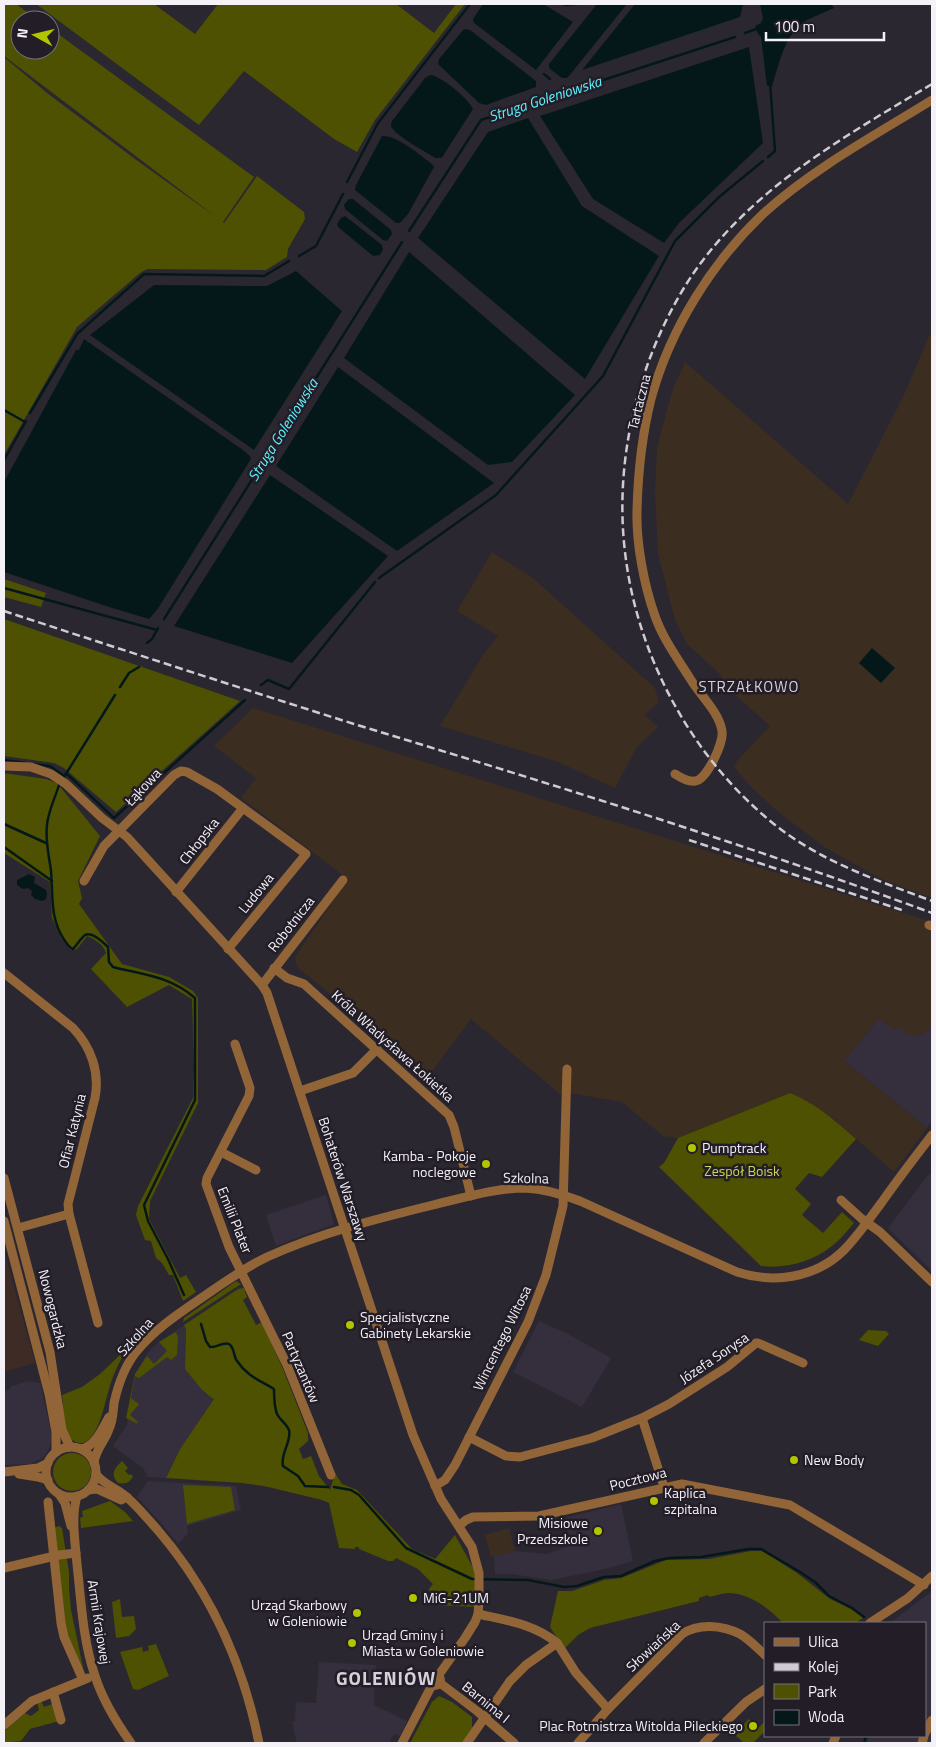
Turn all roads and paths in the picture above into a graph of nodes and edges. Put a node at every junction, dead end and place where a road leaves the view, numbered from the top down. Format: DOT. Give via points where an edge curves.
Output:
graph roads {
  1 [pos="932,100"];
  2 [pos="4,766"];
  3 [pos="675,774"];
  4 [pos="243,808"];
  5 [pos="120,831"];
  6 [pos="343,880"];
  7 [pos="84,881"];
  8 [pos="176,892"];
  9 [pos="228,949"];
  10 [pos="274,968"];
  11 [pos="4,974"];
  12 [pos="262,986"];
  13 [pos="235,1044"];
  14 [pos="377,1049"];
  15 [pos="567,1069"];
  16 [pos="300,1091"];
  17 [pos="932,1135"];
  18 [pos="221,1152"];
  19 [pos="256,1170"];
  20 [pos="4,1178"];
  21 [pos="563,1194"];
  22 [pos="470,1196"];
  23 [pos="840,1200"];
  24 [pos="69,1214"];
  25 [pos="4,1221"];
  26 [pos="867,1222"];
  27 [pos="18,1228"];
  28 [pos="344,1228"];
  29 [pos="241,1272"];
  30 [pos="932,1282"];
  31 [pos="98,1323"];
  32 [pos="803,1363"];
  33 [pos="114,1405"];
  34 [pos="642,1418"];
  35 [pos="469,1437"];
  36 [pos="70,1447"];
  37 [pos="81,1449"];
  38 [pos="56,1452"];
  39 [pos="48,1462"];
  40 [pos="94,1463"];
  41 [pos="4,1473"];
  42 [pos="96,1474"];
  43 [pos="331,1475"];
  44 [pos="48,1480"];
  45 [pos="435,1486"];
  46 [pos="664,1487"];
  47 [pos="88,1490"];
  48 [pos="60,1494"];
  49 [pos="77,1496"];
  50 [pos="127,1497"];
  51 [pos="48,1502"];
  52 [pos="459,1526"];
  53 [pos="74,1541"];
  54 [pos="76,1553"];
  55 [pos="54,1557"];
  56 [pos="4,1568"];
  57 [pos="932,1576"];
  58 [pos="924,1585"];
  59 [pos="478,1614"];
  60 [pos="871,1622"];
  61 [pos="557,1643"];
  62 [pos="764,1654"];
  63 [pos="95,1676"];
  64 [pos="83,1680"];
  65 [pos="437,1681"];
  66 [pos="764,1689"];
  67 [pos="53,1692"];
  68 [pos="608,1709"];
  69 [pos="484,1718"];
  70 [pos="61,1720"];
  71 [pos="4,1725"];
  72 [pos="131,1743"];
  73 [pos="259,1743"];
  74 [pos="402,1743"];
  75 [pos="467,1743"];
  76 [pos="514,1743"];
  77 [pos="578,1743"];
  78 [pos="704,1743"];
  1 -- 3 [label="street, Tartaczna" via="818,172 764,214 712,273 674,337 662,366 652,398 639,470 637,514 646,582 656,617 670,647 718,720 723,734 719,749 700,780 692,781"];
  2 -- 5 [label="street, Bohaterów Warszawy" via="31,767 51,774"];
  4 -- 5 [label="street, Łąkowa" via="193,774 181,771"];
  4 -- 8 [label="street, Chłopska"];
  4 -- 9 [label="street, Ludowa" via="306,854"];
  5 -- 7 [label="street, Łąkowa" via="104,846"];
  5 -- 8 [label="street, Bohaterów Warszawy"];
  6 -- 10 [label="street, Robotnicza"];
  8 -- 9 [label="street, Bohaterów Warszawy"];
  9 -- 12 [label="street, Bohaterów Warszawy"];
  10 -- 12 [label="street, Robotnicza"];
  10 -- 14 [label="street, Króla Władysława Łokietka" via="287,978 304,984"];
  11 -- 24 [label="street, Ofiar Katynia" via="80,1035 88,1048 95,1072 96,1090 69,1196"];
  12 -- 16 [label="street, Bohaterów Warszawy"];
  13 -- 18 [label="street, Emilii Plater" via="250,1092"];
  14 -- 16 [label="street" via="354,1073"];
  14 -- 22 [label="street, Króla Władysława Łokietka" via="449,1115"];
  15 -- 21 [label="street, Wincentego Witosa"];
  16 -- 28 [label="street, Bohaterów Warszawy"];
  17 -- 26 [label="street, Szkolna"];
  18 -- 19 [label="street"];
  18 -- 29 [label="street, Emilii Plater" via="206,1184"];
  20 -- 27 [label="street, Nowogardzka"];
  21 -- 22 [label="street, Szkolna" via="523,1188"];
  21 -- 26 [label="street, Szkolna" via="731,1270 764,1278 797,1276 822,1266 843,1250"];
  21 -- 35 [label="street, Wincentego Witosa" via="563,1209 537,1301"];
  22 -- 28 [label="street, Szkolna"];
  23 -- 26 [label="street"];
  24 -- 27 [label="street"];
  24 -- 31 [label="street, Ofiar Katynia"];
  25 -- 38 [label="street, Nowogardzka" via="47,1387 56,1432"];
  26 -- 30 [label="street"];
  27 -- 36 [label="street, Nowogardzka" via="50,1352 62,1430"];
  28 -- 29 [label="street, Szkolna" via="266,1258"];
  28 -- 45 [label="street, Bohaterów Warszawy" via="413,1436"];
  29 -- 33 [label="street, Szkolna" via="148,1338 127,1365"];
  29 -- 43 [label="street, Partyzantów" via="287,1365"];
  32 -- 34 [label="street, Józefa Sorysa" via="756,1343 728,1367"];
  33 -- 37 [label="street, Szkolna" via="95,1440"];
  33 -- 40 [label="street, Szkolna" via="109,1431"];
  34 -- 35 [label="street, Józefa Sorysa" via="592,1438 520,1457 506,1456"];
  34 -- 46 [label="street"];
  35 -- 45 [label="street, Wincentego Witosa" via="449,1475"];
  36 -- 37 [label="street"];
  36 -- 38 [label="street"];
  37 -- 40 [label="street"];
  38 -- 39 [label="street"];
  39 -- 41 [label="street" via="38,1468"];
  39 -- 44 [label="street"];
  40 -- 42 [label="street"];
  41 -- 44 [label="street"];
  42 -- 47 [label="street"];
  42 -- 50 [label="street"];
  44 -- 48 [label="street"];
  45 -- 52 [label="street, Bohaterów Warszawy"];
  46 -- 52 [label="street, Pocztowa" via="539,1516 473,1517"];
  46 -- 58 [label="street, Pocztowa" via="682,1484 790,1505"];
  47 -- 49 [label="street"];
  47 -- 50 [label="street" via="97,1490 122,1500"];
  48 -- 49 [label="street"];
  48 -- 53 [label="street"];
  49 -- 53 [label="street, Armii Krajowej"];
  50 -- 73 [label="street" via="165,1539 209,1601 237,1665"];
  51 -- 55 [label="street"];
  52 -- 59 [label="street, Bohaterów Warszawy" via="472,1547 479,1573"];
  53 -- 54 [label="street, Armii Krajowej"];
  54 -- 55 [label="street"];
  54 -- 63 [label="street, Armii Krajowej" via="86,1640"];
  55 -- 56 [label="street"];
  55 -- 64 [label="street" via="64,1637"];
  57 -- 58 [label="street"];
  58 -- 60 [label="street"];
  59 -- 61 [label="street" via="537,1630"];
  59 -- 65 [label="street" via="470,1632"];
  61 -- 68 [label="street" via="576,1673"];
  61 -- 69 [label="street" via="510,1681"];
  62 -- 68 [label="street, Słowiańska" via="736,1633 706,1626 695,1627 682,1634"];
  63 -- 64 [label="street"];
  63 -- 72 [label="street, Armii Krajowej" via="110,1711"];
  64 -- 67 [label="street"];
  65 -- 69 [label="street, Barnima I"];
  65 -- 74 [label="street"];
  66 -- 78 [label="street"];
  67 -- 70 [label="street"];
  67 -- 71 [label="street" via="32,1701"];
  68 -- 77 [label="street, Słowiańska"];
  69 -- 75 [label="street"];
  69 -- 76 [label="street, Barnima I"];
}
